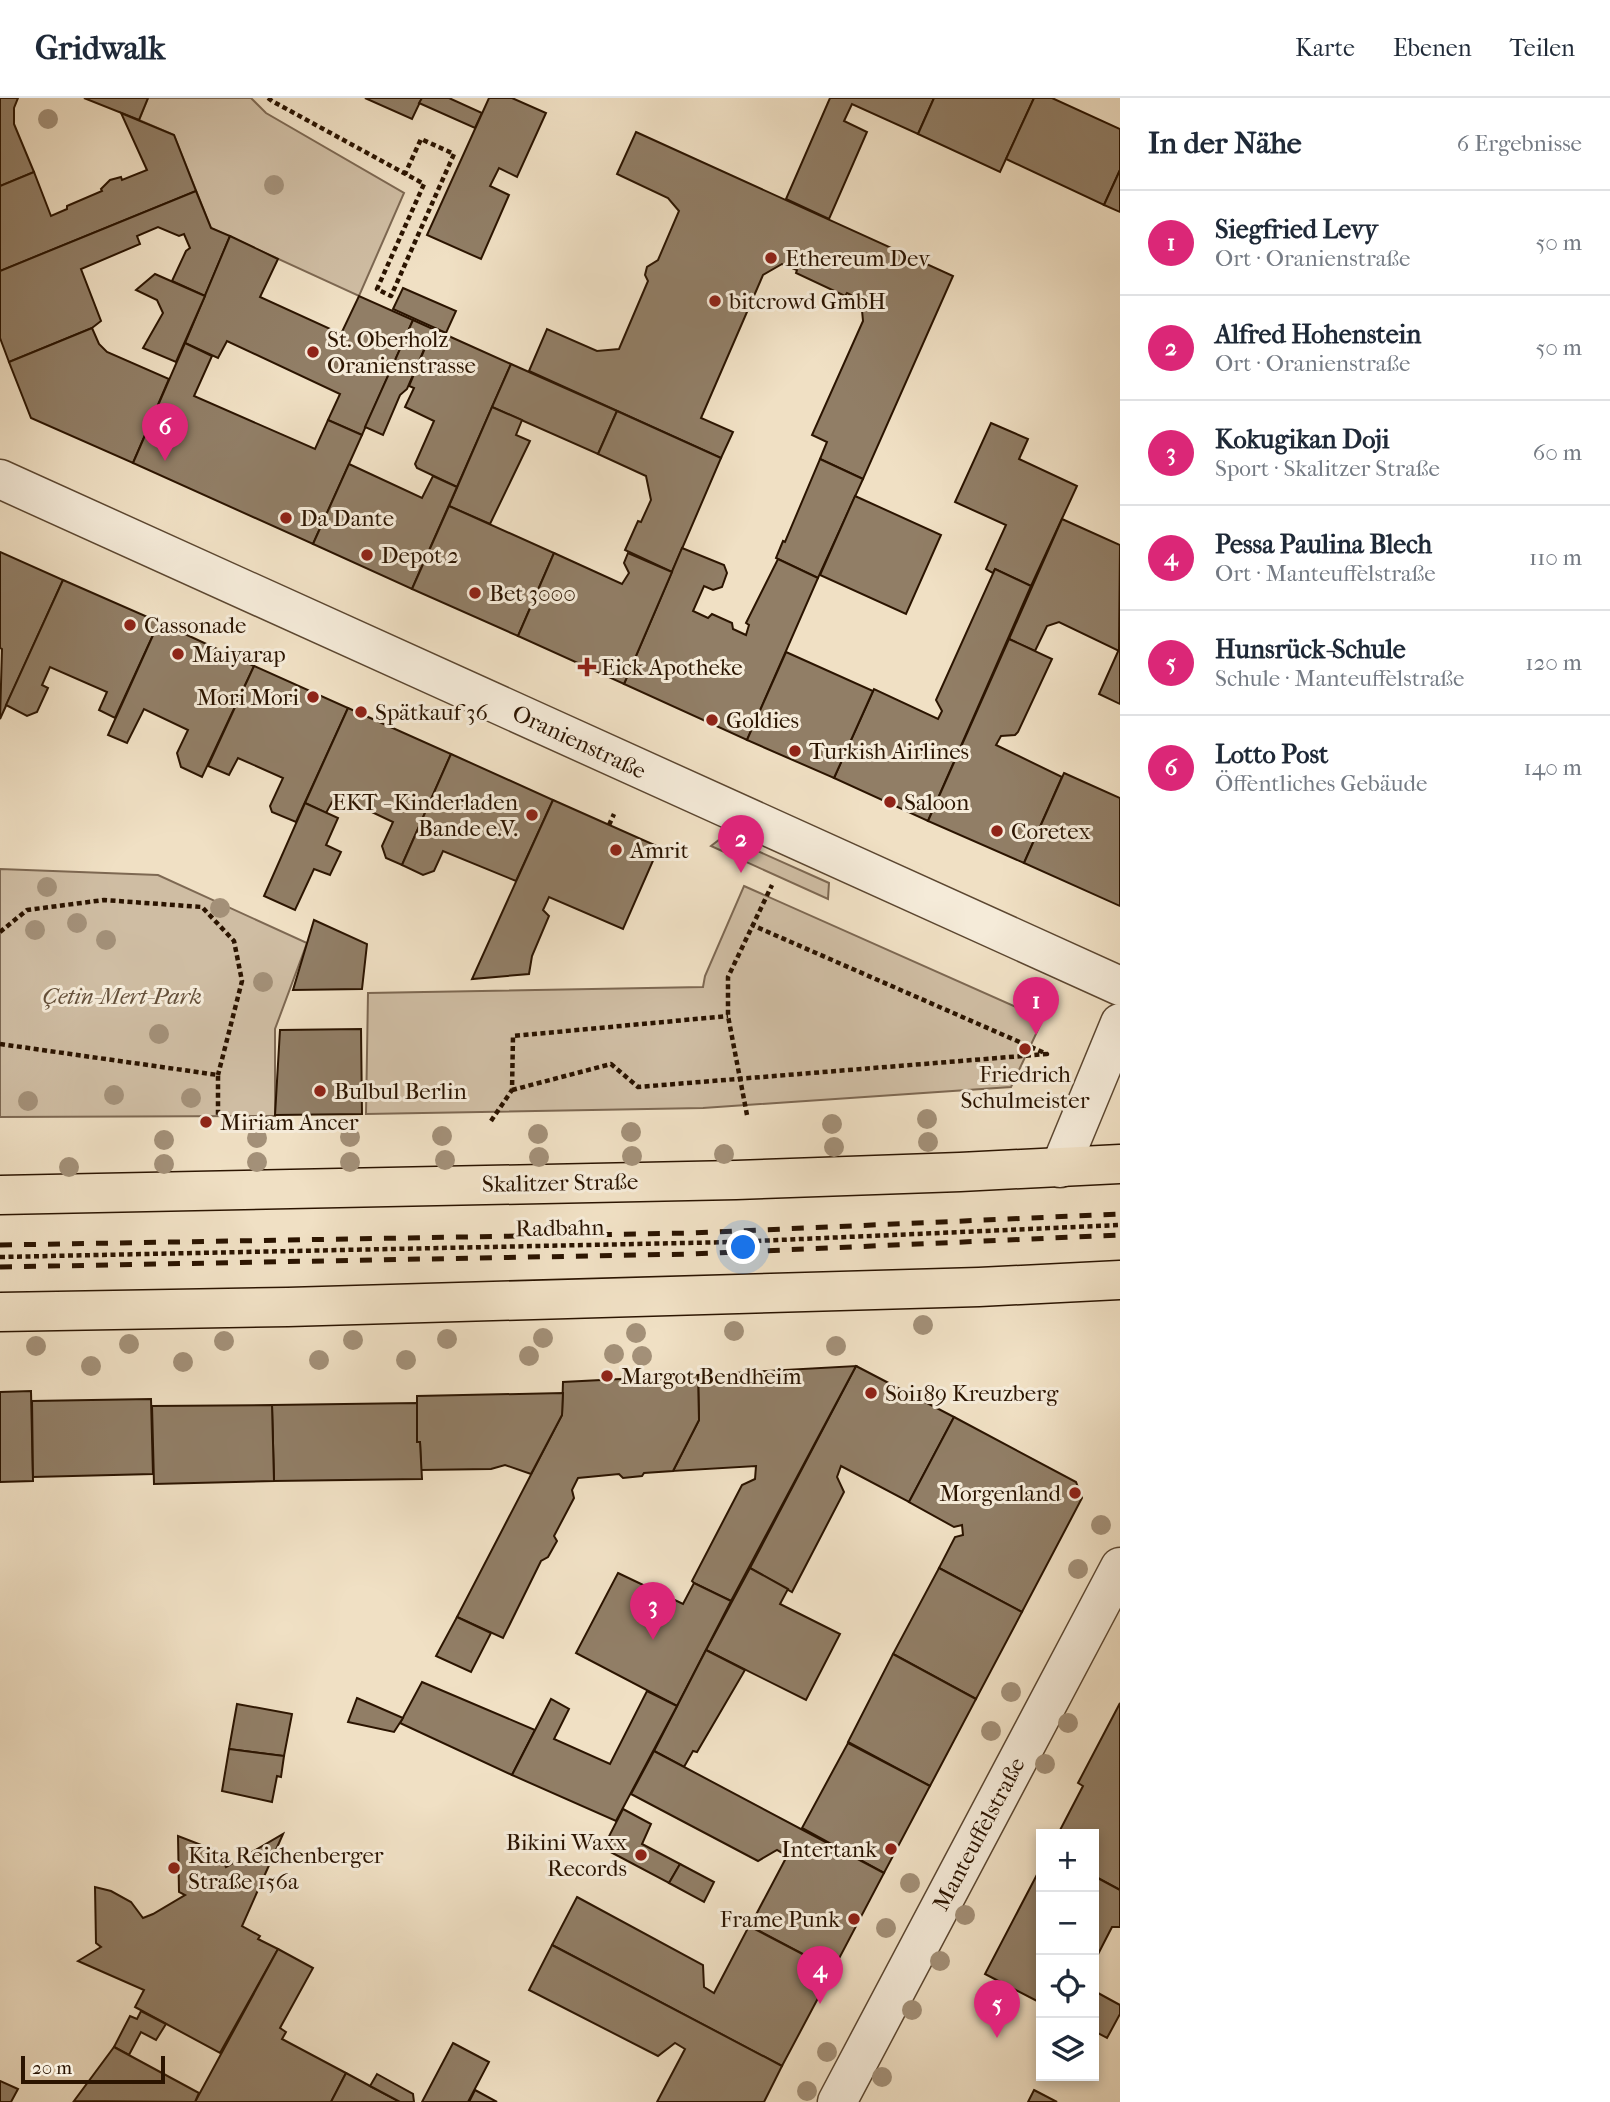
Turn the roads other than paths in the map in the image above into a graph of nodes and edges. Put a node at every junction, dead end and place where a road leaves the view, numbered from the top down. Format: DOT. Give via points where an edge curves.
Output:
graph roads {
  1 [pos="0,479"];
  2 [pos="1120,986"];
  3 [pos="1120,1023"];
  4 [pos="1120,1164"];
  5 [pos="1060,1168"];
  6 [pos="0,1195"];
  7 [pos="1120,1280"];
  8 [pos="0,1312"];
  9 [pos="1120,1567"];
  10 [pos="837,2102"];
  1 -- 2 [label="street, Oranienstraße"];
  3 -- 5 [label="street"];
  4 -- 5 [label="main road, Skalitzer Straße"];
  5 -- 6 [label="main road, Skalitzer Straße" via="736,1180"];
  7 -- 8 [label="main road"];
  9 -- 10 [label="street, Manteuffelstraße"];
}
